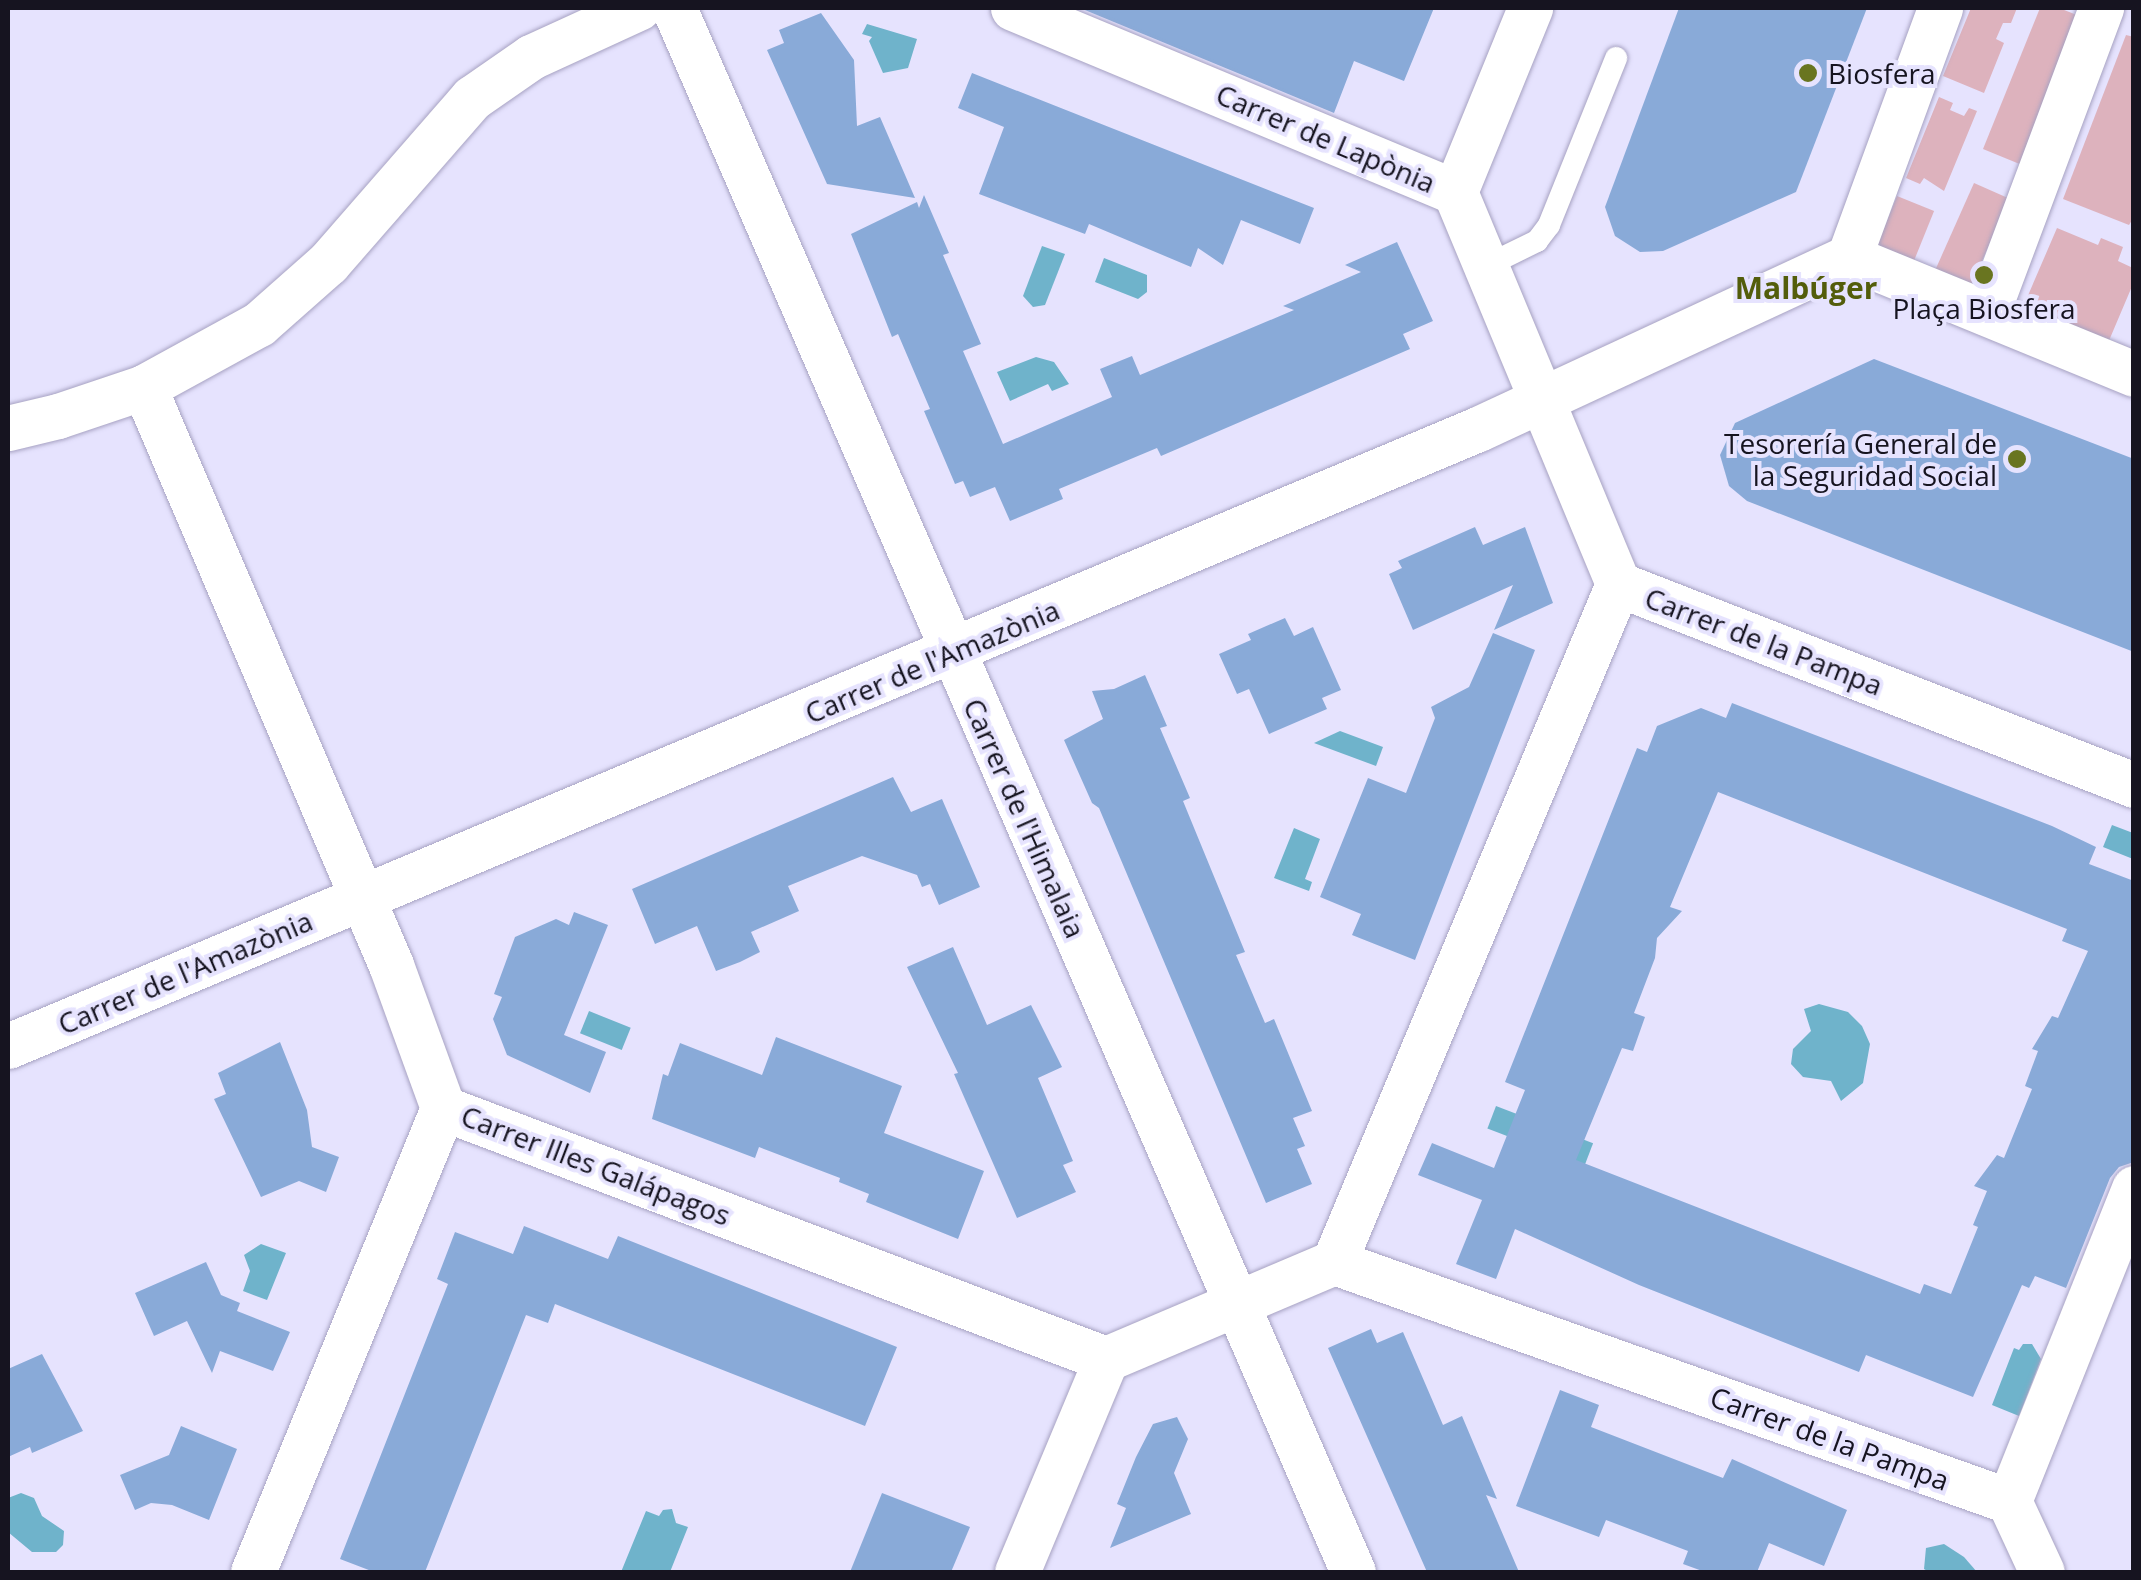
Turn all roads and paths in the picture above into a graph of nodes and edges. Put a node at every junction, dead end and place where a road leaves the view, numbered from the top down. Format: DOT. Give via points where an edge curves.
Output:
graph roads {
  1 [pos="638,8"];
  2 [pos="674,8"];
  3 [pos="1012,8"];
  4 [pos="1530,8"];
  5 [pos="1940,8"];
  6 [pos="2101,8"];
  7 [pos="1616,58"];
  8 [pos="1455,192"];
  9 [pos="1850,256"];
  10 [pos="1486,266"];
  11 [pos="1987,313"];
  12 [pos="2134,374"];
  13 [pos="144,387"];
  14 [pos="1543,401"];
  15 [pos="8,428"];
  16 [pos="1618,584"];
  17 [pos="953,652"];
  18 [pos="2134,785"];
  19 [pos="363,898"];
  20 [pos="8,1046"];
  21 [pos="443,1108"];
  22 [pos="2134,1188"];
  23 [pos="1334,1262"];
  24 [pos="1236,1304"];
  25 [pos="1106,1359"];
  26 [pos="2009,1502"];
  27 [pos="253,1572"];
  28 [pos="1018,1572"];
  29 [pos="1352,1572"];
  30 [pos="2042,1572"];
  1 -- 13 [label="street" via="531,56 472,98 300,288 259,324"];
  2 -- 17 [label="street, Carrer de l'Himalaia"];
  3 -- 8 [label="street, Carrer de Lapònia"];
  4 -- 8 [label="street, Carrer de Lapònia"];
  5 -- 9 [label="street"];
  6 -- 11 [label="street"];
  7 -- 10 [label="lane" via="1549,225 1537,241"];
  8 -- 10 [label="street, Carrer de la Pampa"];
  9 -- 11 [label="street"];
  9 -- 14 [label="street, Carrer de l'Amazònia"];
  10 -- 14 [label="street, Carrer de la Pampa"];
  11 -- 12 [label="street"];
  13 -- 15 [label="street"];
  13 -- 19 [label="street"];
  14 -- 16 [label="street, Carrer de la Pampa"];
  14 -- 17 [label="street, Carrer de l'Amazònia"];
  16 -- 18 [label="street, Carrer de la Pampa"];
  16 -- 23 [label="street, Carrer de la Pampa"];
  17 -- 19 [label="street, Carrer de l'Amazònia"];
  17 -- 24 [label="street, Carrer de l'Himalaia"];
  19 -- 20 [label="street, Carrer de l'Amazònia"];
  19 -- 21 [label="street"];
  21 -- 25 [label="street, Carrer Illes Galápagos"];
  21 -- 27 [label="street, Carrer Illes Galápagos"];
  22 -- 26 [label="street"];
  23 -- 24 [label="street"];
  23 -- 26 [label="street, Carrer de la Pampa"];
  24 -- 25 [label="street"];
  24 -- 29 [label="street, Carrer de l'Himalaia"];
  25 -- 28 [label="street"];
  26 -- 30 [label="street"];
}
